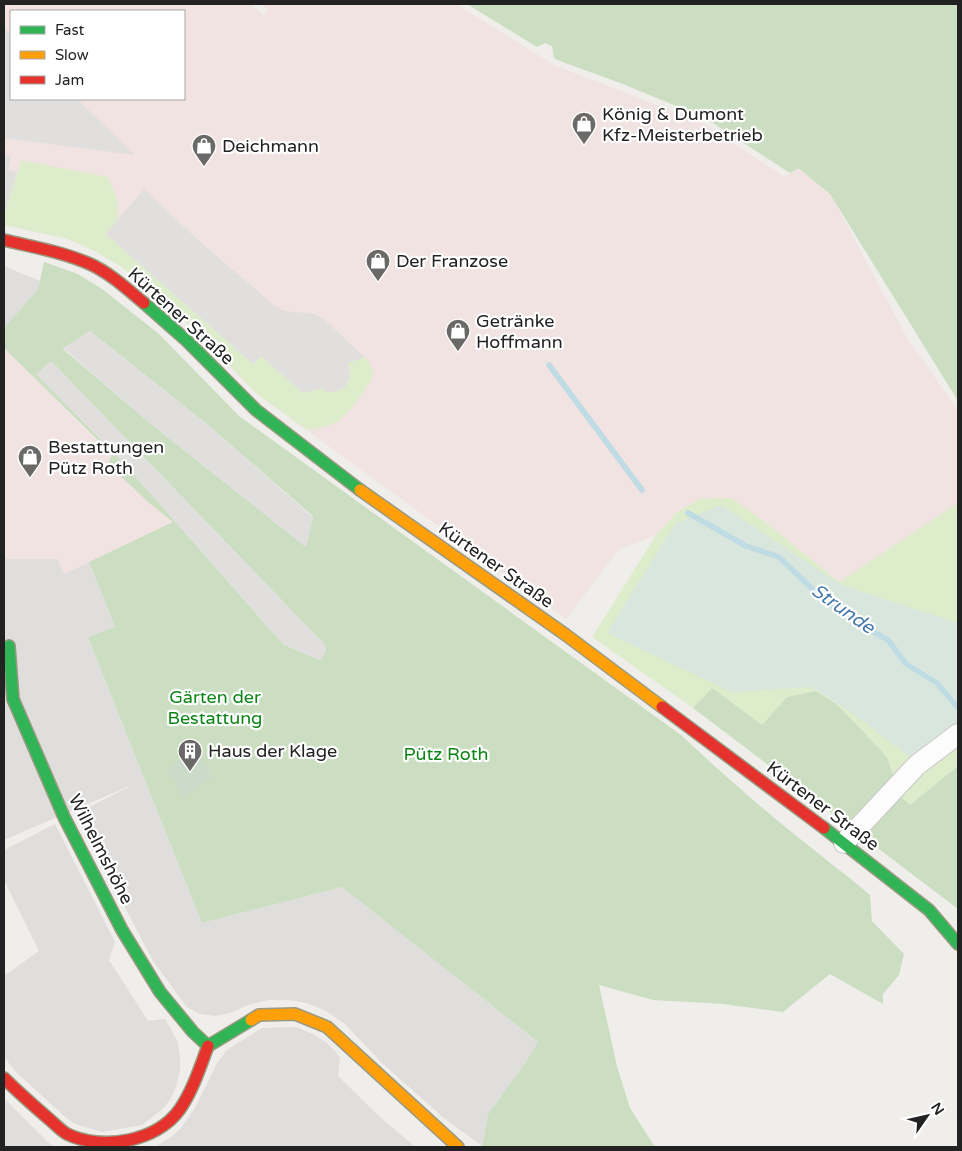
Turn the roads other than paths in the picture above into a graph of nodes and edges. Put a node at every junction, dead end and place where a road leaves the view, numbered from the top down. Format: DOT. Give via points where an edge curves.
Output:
graph roads {
  1 [pos="4,240"];
  2 [pos="9,646"];
  3 [pos="958,734"];
  4 [pos="844,843"];
  5 [pos="958,944"];
  6 [pos="208,1046"];
  7 [pos="4,1078"];
  8 [pos="458,1147"];
  1 -- 4 [label="main road, Kürtener Straße" via="69,256 92,265 121,283 186,340 256,410 338,476 566,635"];
  2 -- 6 [label="main road, Wilhelmshöhe" via="13,699 64,817 122,930 160,992"];
  3 -- 4 [label="street" via="917,765"];
  4 -- 5 [label="main road, Kürtener Straße" via="929,910"];
  6 -- 7 [label="main road" via="180,1109 145,1138 119,1145 102,1145 66,1134"];
  6 -- 8 [label="main road" via="259,1015 295,1014 326,1027"];
}
